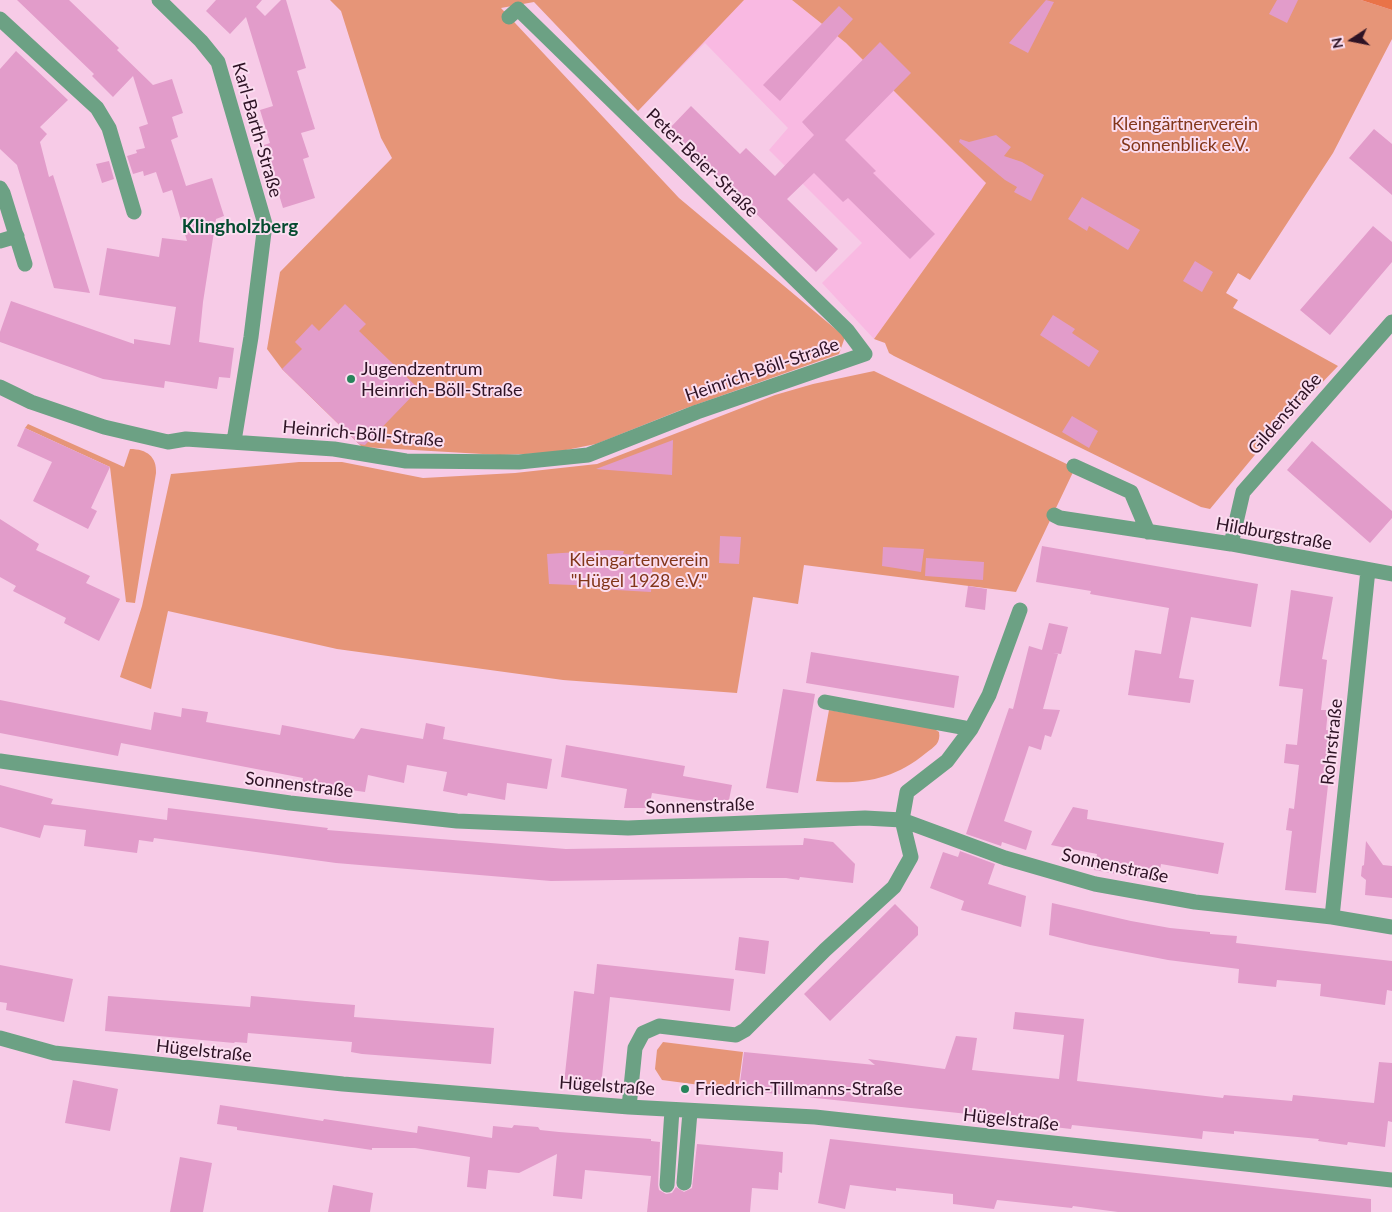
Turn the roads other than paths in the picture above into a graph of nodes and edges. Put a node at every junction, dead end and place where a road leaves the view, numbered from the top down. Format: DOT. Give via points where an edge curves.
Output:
graph roads {
  1 [pos="159,0"];
  2 [pos="509,17"];
  3 [pos="0,19"];
  4 [pos="0,188"];
  5 [pos="134,212"];
  6 [pos="17,236"];
  7 [pos="0,241"];
  8 [pos="25,264"];
  9 [pos="1392,322"];
  10 [pos="865,354"];
  11 [pos="0,387"];
  12 [pos="234,442"];
  13 [pos="1074,466"];
  14 [pos="1054,515"];
  15 [pos="1148,532"];
  16 [pos="1231,544"];
  17 [pos="1368,570"];
  18 [pos="1392,574"];
  19 [pos="1020,610"];
  20 [pos="825,702"];
  21 [pos="971,729"];
  22 [pos="0,762"];
  23 [pos="902,820"];
  24 [pos="1332,917"];
  25 [pos="1392,927"];
  26 [pos="0,1038"];
  27 [pos="629,1107"];
  28 [pos="672,1110"];
  29 [pos="690,1112"];
  30 [pos="1392,1180"];
  31 [pos="684,1183"];
  32 [pos="667,1185"];
  1 -- 12 [label="street, Karl-Barth-Straße" via="218,62 265,224"];
  2 -- 10 [label="street, Peter-Beier-Straße" via="518,10 848,330"];
  3 -- 5 [label="street" via="96,108 108,128"];
  4 -- 6 [label="street"];
  6 -- 7 [label="street"];
  6 -- 8 [label="street"];
  9 -- 16 [label="street, Gildenstraße" via="1243,492"];
  10 -- 12 [label="street, Heinrich-Böll-Straße" via="697,412 588,455 519,462 406,461 334,449"];
  11 -- 12 [label="street, Heinrich-Böll-Straße" via="31,402 104,427 168,442 186,439"];
  13 -- 15 [label="street" via="1131,492"];
  14 -- 15 [label="street, Hildburgstraße"];
  15 -- 16 [label="street, Hildburgstraße"];
  16 -- 17 [label="street, Hildburgstraße"];
  17 -- 18 [label="street, Hildburgstraße"];
  17 -- 24 [label="street, Rohrstraße"];
  19 -- 21 [label="street" via="989,695"];
  20 -- 21 [label="street"];
  21 -- 23 [label="street" via="947,761 907,792"];
  22 -- 23 [label="street, Sonnenstraße" via="281,802 456,822 628,828 865,818"];
  23 -- 24 [label="street, Sonnenstraße" via="1005,858 1095,884 1195,902"];
  23 -- 27 [label="street" via="911,857 894,887 745,1030 736,1035 659,1026 643,1033 635,1048"];
  24 -- 25 [label="street, Sonnenstraße"];
  26 -- 27 [label="street, Hügelstraße" via="54,1053 129,1062 343,1084"];
  27 -- 28 [label="street, Hügelstraße"];
  28 -- 29 [label="street, Hügelstraße"];
  28 -- 32 [label="street"];
  29 -- 30 [label="street, Hügelstraße" via="815,1117"];
  29 -- 31 [label="street"];
}
